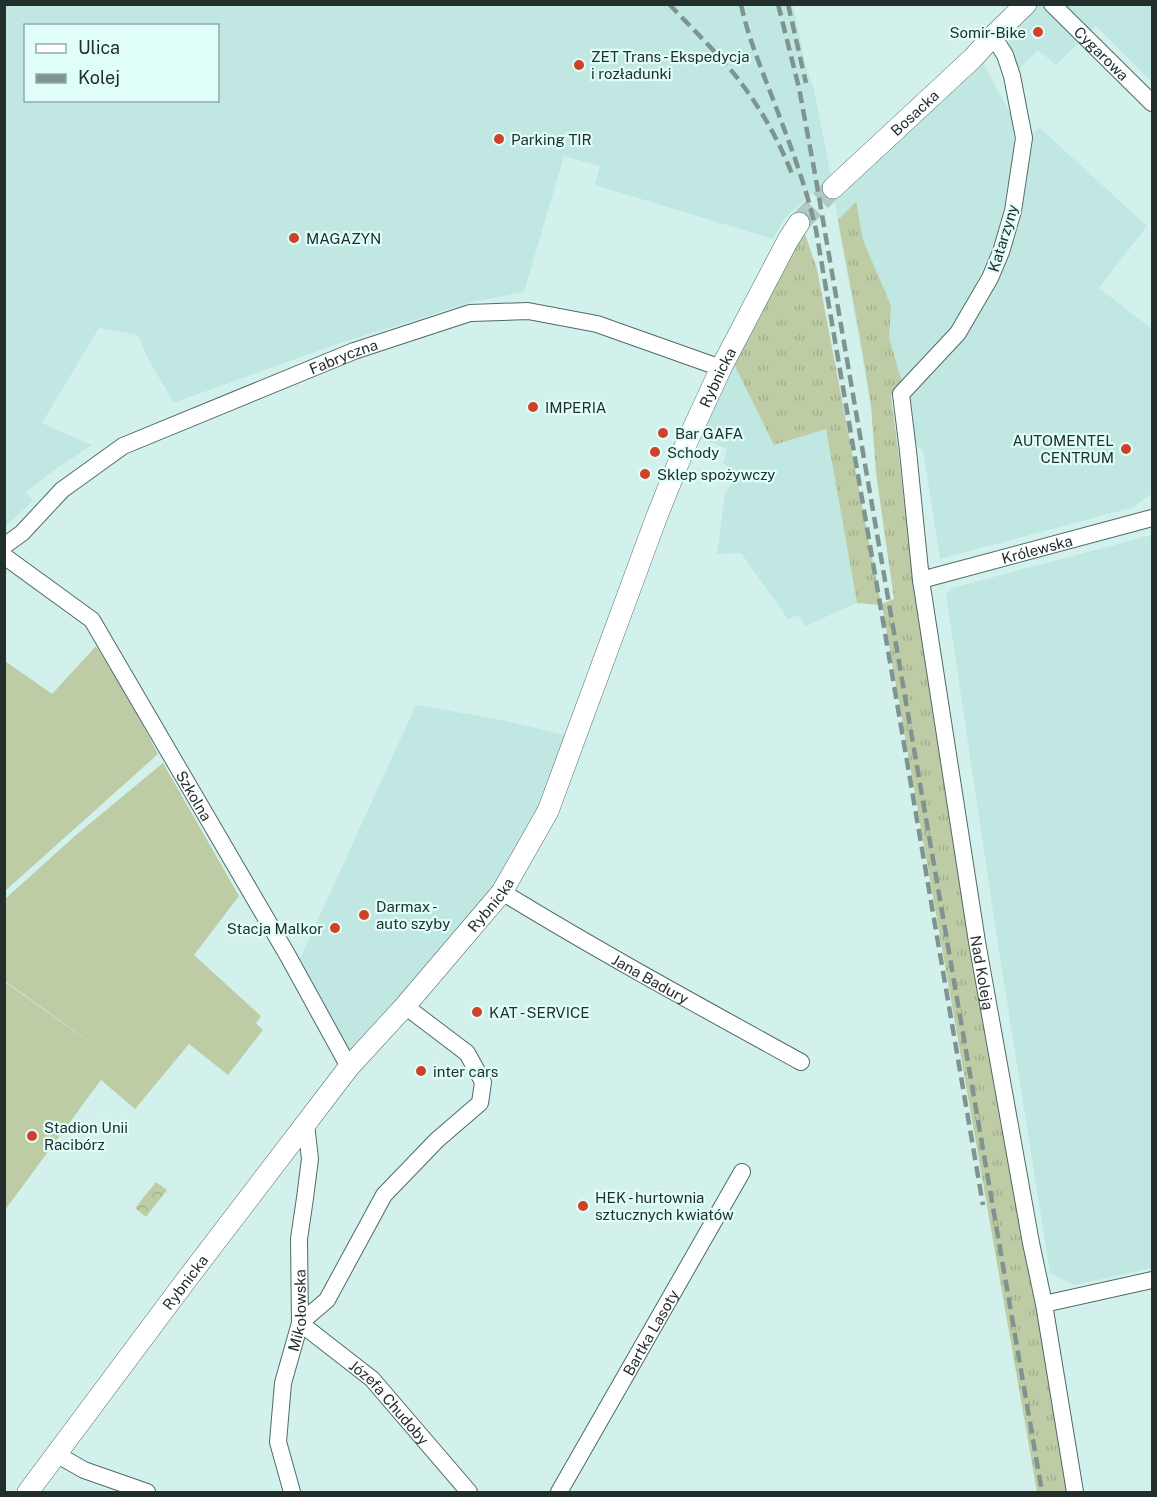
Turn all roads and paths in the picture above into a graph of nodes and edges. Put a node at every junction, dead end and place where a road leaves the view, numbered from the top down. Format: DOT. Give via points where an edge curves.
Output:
graph roads {
  1 [pos="1010,4"];
  2 [pos="1026,4"];
  3 [pos="1052,4"];
  4 [pos="993,36"];
  5 [pos="1152,103"];
  6 [pos="833,188"];
  7 [pos="799,223"];
  8 [pos="721,368"];
  9 [pos="908,451"];
  10 [pos="1152,518"];
  11 [pos="4,546"];
  12 [pos="4,556"];
  13 [pos="921,580"];
  14 [pos="502,892"];
  15 [pos="405,1006"];
  16 [pos="801,1062"];
  17 [pos="349,1067"];
  18 [pos="306,1124"];
  19 [pos="742,1173"];
  20 [pos="1152,1280"];
  21 [pos="1044,1304"];
  22 [pos="300,1323"];
  23 [pos="56,1454"];
  24 [pos="28,1492"];
  25 [pos="147,1492"];
  26 [pos="292,1492"];
  27 [pos="469,1492"];
  28 [pos="559,1492"];
  29 [pos="1075,1492"];
  1 -- 4 [label="street, Bosacka"];
  2 -- 4 [label="street, Bosacka"];
  3 -- 5 [label="street, Cygarowa"];
  4 -- 6 [label="street, Bosacka"];
  4 -- 9 [label="street, Katarzyny" via="1012,76 1024,138 1013,211 990,278 958,333 901,394"];
  7 -- 8 [label="street, Rybnicka"];
  8 -- 11 [label="street, Fabryczna" via="597,324 528,312 470,313 354,351 123,446 62,490 22,533"];
  8 -- 14 [label="street, Rybnicka" via="657,516 549,812"];
  9 -- 13 [label="street, Nad Koleją"];
  10 -- 13 [label="street, Królewska"];
  12 -- 17 [label="street, Szkolna" via="92,620"];
  13 -- 21 [label="street, Nad Koleją" via="979,954"];
  14 -- 15 [label="street, Rybnicka"];
  14 -- 16 [label="street, Jana Badury"];
  15 -- 17 [label="street, Rybnicka"];
  15 -- 22 [label="street" via="467,1053 483,1082 480,1103 437,1140 384,1195 327,1300"];
  17 -- 18 [label="street, Rybnicka"];
  18 -- 22 [label="street, Mikołowska" via="310,1159 299,1239"];
  18 -- 23 [label="street, Rybnicka"];
  19 -- 28 [label="street, Bartka Lasoty"];
  20 -- 21 [label="street"];
  21 -- 29 [label="street, Nad Koleją"];
  22 -- 26 [label="street, Mikołowska" via="283,1383 278,1442"];
  22 -- 27 [label="street, Józefa Chudoby" via="372,1379"];
  23 -- 24 [label="street, Rybnicka"];
  23 -- 25 [label="street" via="89,1472"];
}
